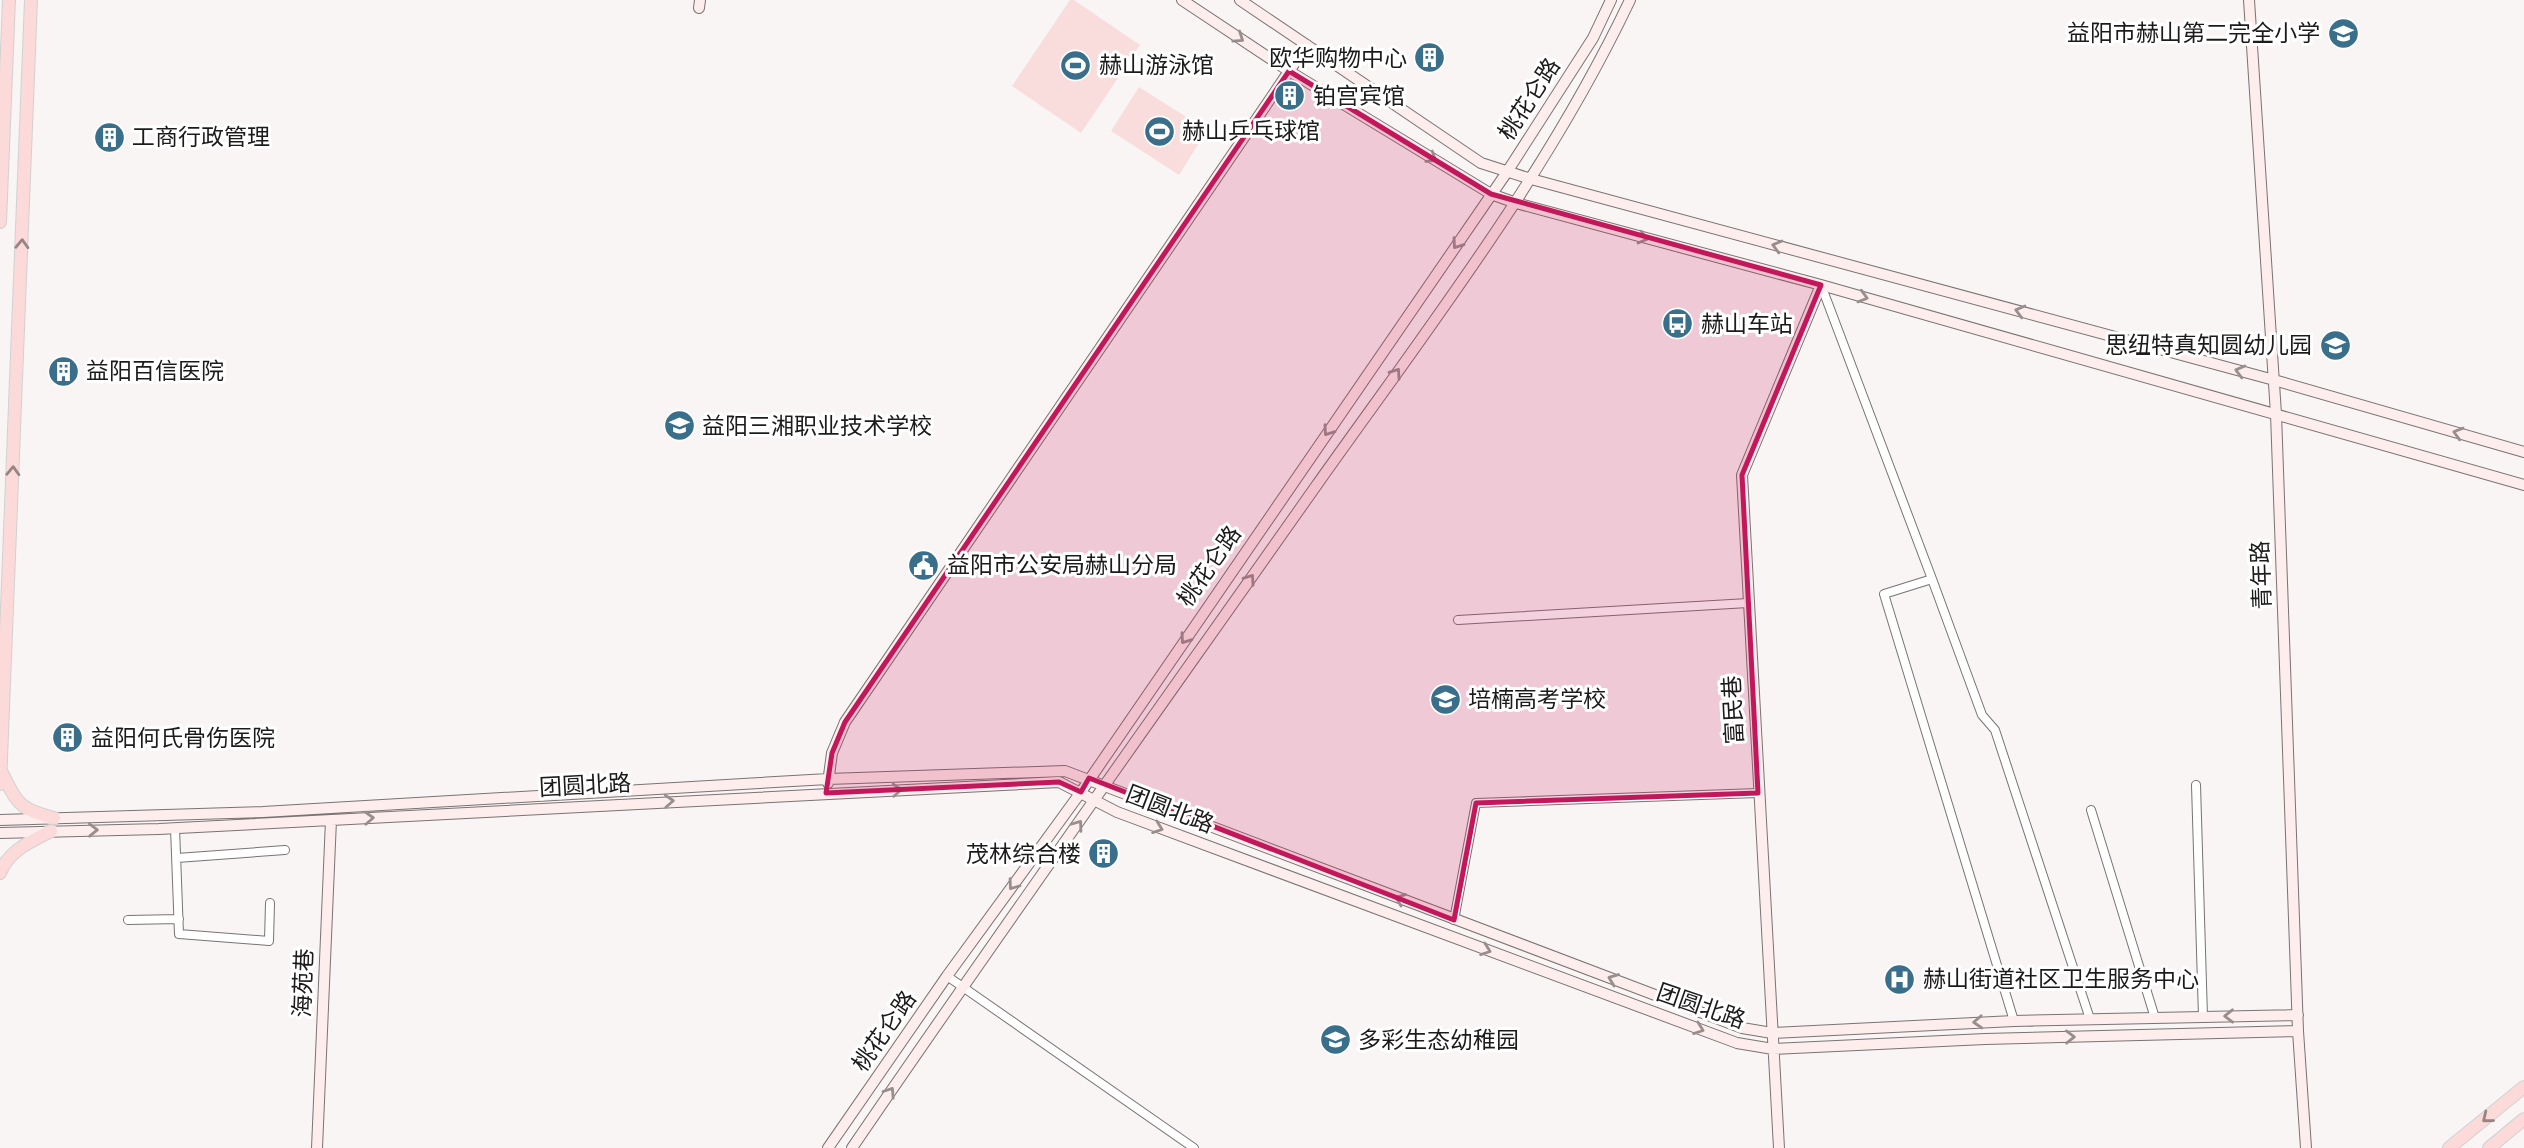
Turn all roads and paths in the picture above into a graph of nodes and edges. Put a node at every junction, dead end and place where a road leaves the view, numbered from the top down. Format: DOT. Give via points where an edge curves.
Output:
graph roads {
  1 [pos="9,0"];
  2 [pos="31,0"];
  3 [pos="1182,0"];
  4 [pos="1240,0"];
  5 [pos="1611,0"];
  6 [pos="1630,0"];
  7 [pos="2249,0"];
  8 [pos="1307,45"];
  9 [pos="1289,71"];
  10 [pos="1507,172"];
  11 [pos="1531,179"];
  12 [pos="1491,194"];
  13 [pos="1516,204"];
  14 [pos="0,222"];
  15 [pos="1821,285"];
  16 [pos="2274,380"];
  17 [pos="2276,414"];
  18 [pos="2524,452"];
  19 [pos="2524,485"];
  20 [pos="1932,579"];
  21 [pos="1748,603"];
  22 [pos="1458,620"];
  23 [pos="1,771"];
  24 [pos="1089,778"];
  25 [pos="828,779"];
  26 [pos="0,784"];
  27 [pos="2196,785"];
  28 [pos="1103,787"];
  29 [pos="1081,792"];
  30 [pos="826,793"];
  31 [pos="1758,793"];
  32 [pos="1095,802"];
  33 [pos="2091,810"];
  34 [pos="0,820"];
  35 [pos="331,820"];
  36 [pos="52,825"];
  37 [pos="175,828"];
  38 [pos="0,833"];
  39 [pos="285,850"];
  40 [pos="177,858"];
  41 [pos="0,873"];
  42 [pos="270,903"];
  43 [pos="178,919"];
  44 [pos="128,920"];
  45 [pos="1454,920"];
  46 [pos="947,976"];
  47 [pos="962,987"];
  48 [pos="2298,1015"];
  49 [pos="2203,1017"];
  50 [pos="2155,1018"];
  51 [pos="2090,1019"];
  52 [pos="2014,1021"];
  53 [pos="2298,1031"];
  54 [pos="1772,1033"];
  55 [pos="1773,1049"];
  56 [pos="2524,1087"];
  57 [pos="2524,1119"];
  58 [pos="317,1148"];
  59 [pos="828,1148"];
  60 [pos="852,1148"];
  61 [pos="1195,1148"];
  62 [pos="1779,1148"];
  63 [pos="2306,1148"];
  64 [pos="2449,1148"];
  65 [pos="2489,1148"];
  1 -- 14 [label="main road"];
  23 -- 2 [label="main road, one-way"];
  3 -- 9 [label="main road, one-way"];
  4 -- 8 [label="main road"];
  5 -- 10 [label="main road, 桃花仑路" via="1593,38"];
  6 -- 11 [label="main road, 桃花仑路"];
  7 -- 16 [label="main road, 青年路"];
  8 -- 9 [label="main road"];
  8 -- 10 [label="main road" via="1481,163"];
  9 -- 12 [label="main road, one-way"];
  9 -- 25 [label="main road" via="845,722 832,752"];
  10 -- 11 [label="main road"];
  10 -- 12 [label="main road, 桃花仑路"];
  11 -- 13 [label="main road, 桃花仑路"];
  16 -- 11 [label="main road, one-way"];
  12 -- 13 [label="main road"];
  12 -- 24 [label="main road, 桃花仑路, one-way"];
  13 -- 15 [label="main road, one-way"];
  28 -- 13 [label="main road, 桃花仑路, one-way"];
  15 -- 17 [label="main road, one-way"];
  15 -- 20 [label="street"];
  15 -- 21 [label="main road, 富民巷" via="1742,475"];
  16 -- 17 [label="main road, 青年路"];
  18 -- 16 [label="main road, one-way"];
  17 -- 19 [label="main road"];
  17 -- 48 [label="main road, 青年路"];
  20 -- 51 [label="street" via="1982,715 1996,730"];
  20 -- 52 [label="street" via="1884,594"];
  21 -- 22 [label="street"];
  21 -- 31 [label="main road, 富民巷"];
  23 -- 26 [label="main road"];
  23 -- 36 [label="main road" via="27,811"];
  24 -- 25 [label="main road, 团圆北路" via="1065,771"];
  24 -- 28 [label="main road, 团圆北路"];
  24 -- 29 [label="main road, 桃花仑路"];
  25 -- 30 [label="main road"];
  25 -- 36 [label="main road, 团圆北路"];
  27 -- 49 [label="street"];
  28 -- 32 [label="main road, 桃花仑路"];
  45 -- 28 [label="main road, 团圆北路, one-way"];
  30 -- 29 [label="main road, 团圆北路, one-way" via="1059,782"];
  29 -- 32 [label="main road, 团圆北路"];
  29 -- 46 [label="main road, 桃花仑路, one-way"];
  35 -- 30 [label="main road, 团圆北路, one-way"];
  31 -- 45 [label="street" via="1476,803"];
  31 -- 54 [label="main road, 富民巷"];
  47 -- 32 [label="main road, 桃花仑路, one-way"];
  32 -- 55 [label="main road, 团圆北路, one-way" via="1737,1043"];
  33 -- 50 [label="street"];
  34 -- 36 [label="main road, 团圆北路"];
  35 -- 37 [label="main road, 团圆北路"];
  35 -- 58 [label="main road, 海苑巷"];
  36 -- 37 [label="main road, 团圆北路, one-way"];
  36 -- 38 [label="main road, 团圆北路"];
  36 -- 41 [label="main road" via="15,850"];
  37 -- 40 [label="street"];
  39 -- 40 [label="street"];
  40 -- 43 [label="street"];
  42 -- 43 [label="street" via="269,941 179,934"];
  43 -- 44 [label="street"];
  54 -- 45 [label="main road, 团圆北路, one-way" via="1742,1028"];
  46 -- 47 [label="street"];
  46 -- 59 [label="main road, 桃花仑路"];
  60 -- 47 [label="main road, 桃花仑路, one-way"];
  47 -- 61 [label="street"];
  48 -- 49 [label="main road, 团圆北路, one-way"];
  48 -- 53 [label="main road, 青年路"];
  49 -- 50 [label="main road, 团圆北路"];
  50 -- 51 [label="main road, 团圆北路"];
  51 -- 52 [label="main road, 团圆北路"];
  52 -- 54 [label="main road, 团圆北路, one-way"];
  55 -- 53 [label="main road, 团圆北路, one-way"];
  53 -- 63 [label="main road, 青年路"];
  54 -- 55 [label="main road, 富民巷"];
  55 -- 62 [label="main road, 富民巷"];
  56 -- 64 [label="main road, one-way"];
  57 -- 65 [label="main road"];
}
